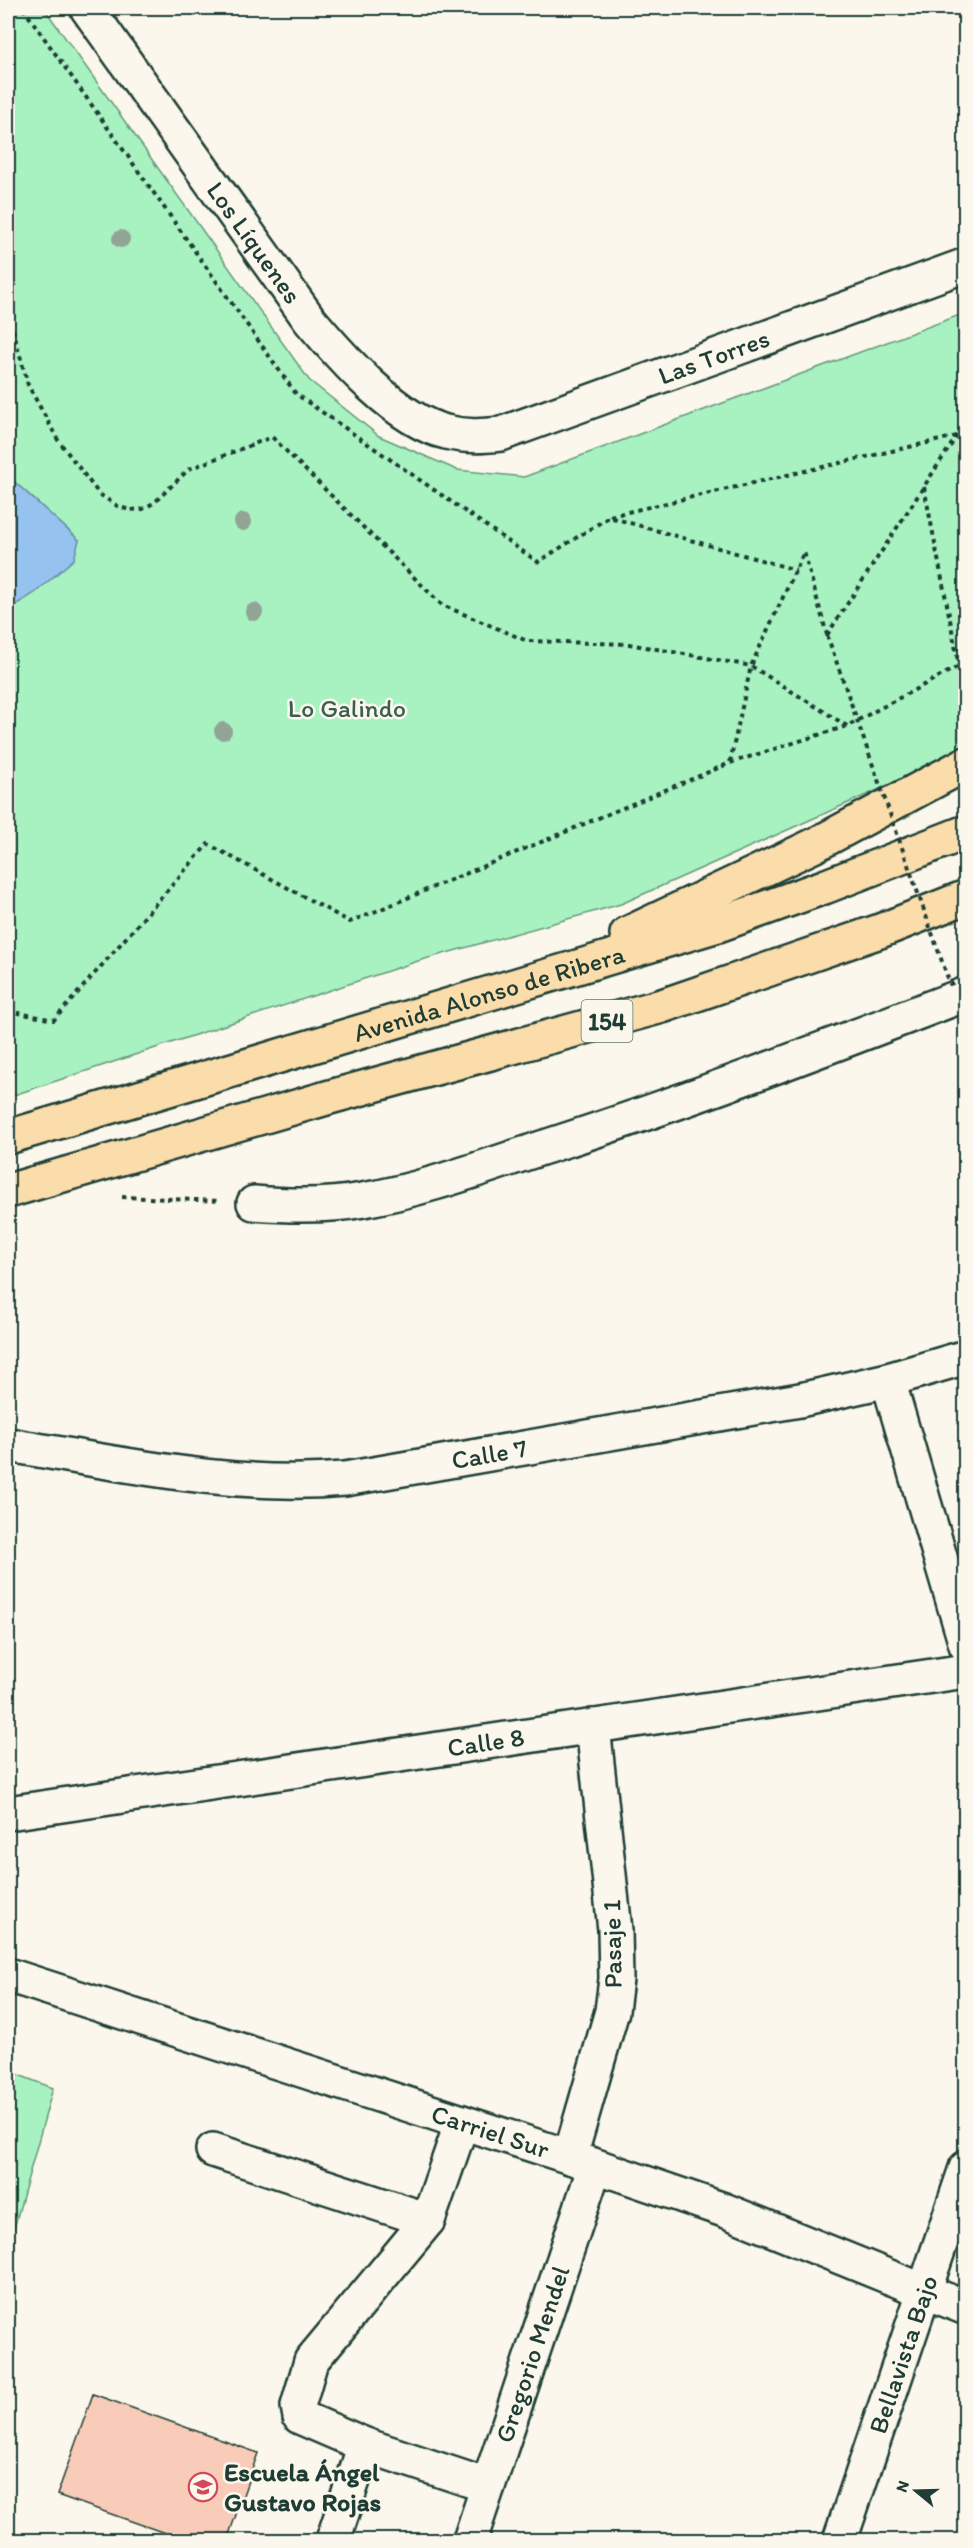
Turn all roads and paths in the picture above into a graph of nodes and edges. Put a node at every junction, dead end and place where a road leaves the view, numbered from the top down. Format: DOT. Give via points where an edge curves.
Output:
graph roads {
  1 [pos="23,8"];
  2 [pos="87,8"];
  3 [pos="966,265"];
  4 [pos="8,312"];
  5 [pos="966,422"];
  6 [pos="461,435"];
  7 [pos="957,436"];
  8 [pos="924,486"];
  9 [pos="609,517"];
  10 [pos="796,570"];
  11 [pos="827,635"];
  12 [pos="966,657"];
  13 [pos="966,664"];
  14 [pos="751,666"];
  15 [pos="959,666"];
  16 [pos="848,726"];
  17 [pos="730,763"];
  18 [pos="966,764"];
  19 [pos="966,832"];
  20 [pos="966,897"];
  21 [pos="966,916"];
  22 [pos="879,931"];
  23 [pos="966,978"];
  24 [pos="484,994"];
  25 [pos="966,994"];
  26 [pos="8,1011"];
  27 [pos="8,1137"];
  28 [pos="8,1191"];
  29 [pos="113,1197"];
  30 [pos="254,1203"];
  31 [pos="966,1357"];
  32 [pos="888,1380"];
  33 [pos="8,1445"];
  34 [pos="966,1645"];
  35 [pos="966,1671"];
  36 [pos="593,1726"];
  37 [pos="8,1813"];
  38 [pos="8,1975"];
  39 [pos="462,2122"];
  40 [pos="213,2150"];
  41 [pos="582,2162"];
  42 [pos="966,2168"];
  43 [pos="429,2220"];
  44 [pos="923,2290"];
  45 [pos="966,2308"];
  46 [pos="365,2445"];
  47 [pos="488,2486"];
  48 [pos="333,2541"];
  49 [pos="470,2541"];
  50 [pos="840,2541"];
  1 -- 9 [label="path" via="296,394 538,562"];
  2 -- 6 [label="street, Los Líquenes" via="309,320 339,356 371,386 427,426"];
  3 -- 6 [label="street, Las Torres" via="501,434"];
  4 -- 14 [label="path" via="28,385 58,440 99,494 119,507 143,509 189,469 272,437 442,605 527,641 629,645"];
  5 -- 7 [label="path"];
  7 -- 8 [label="path"];
  7 -- 9 [label="path"];
  8 -- 11 [label="path"];
  8 -- 15 [label="path"];
  9 -- 10 [label="path"];
  10 -- 11 [label="path" via="804,552"];
  10 -- 14 [label="path"];
  11 -- 23 [label="path, bridge" via="950,984"];
  12 -- 15 [label="path"];
  13 -- 15 [label="path"];
  14 -- 16 [label="path"];
  14 -- 17 [label="path"];
  15 -- 16 [label="path"];
  16 -- 17 [label="path"];
  17 -- 26 [label="path" via="350,922 208,844 54,1020"];
  18 -- 24 [label="highway" via="707,898"];
  19 -- 24 [label="highway, Avenida Alonso de Ribera / 154" via="718,925"];
  20 -- 22 [label="highway, 154"];
  21 -- 22 [label="highway"];
  22 -- 28 [label="highway, 154" via="662,1006"];
  24 -- 27 [label="highway, Avenida Alonso de Ribera / 154"];
  25 -- 30 [label="street" via="586,1134 404,1190 362,1201 330,1204"];
  29 -- 30 [label="path"];
  31 -- 32 [label="street, Calle 7"];
  32 -- 33 [label="street, Calle 7" via="730,1414 313,1482 232,1480"];
  32 -- 34 [label="street"];
  35 -- 36 [label="street, Calle 8"];
  36 -- 37 [label="street, Calle 8"];
  36 -- 41 [label="street, Pasaje 1" via="616,1979"];
  38 -- 39 [label="street, Carriel Sur"];
  39 -- 41 [label="street, Carriel Sur"];
  39 -- 43 [label="street"];
  40 -- 43 [label="street"];
  41 -- 44 [label="street, Carriel Sur" via="724,2210"];
  41 -- 47 [label="street, Gregorio Mendel"];
  42 -- 44 [label="street, Bellavista Bajo"];
  43 -- 46 [label="street" via="311,2361 298,2406 300,2417"];
  44 -- 45 [label="street, Carriel Sur"];
  44 -- 50 [label="street, Bellavista Bajo"];
  46 -- 47 [label="street"];
  46 -- 48 [label="street"];
  47 -- 49 [label="street, Gregorio Mendel"];
}
